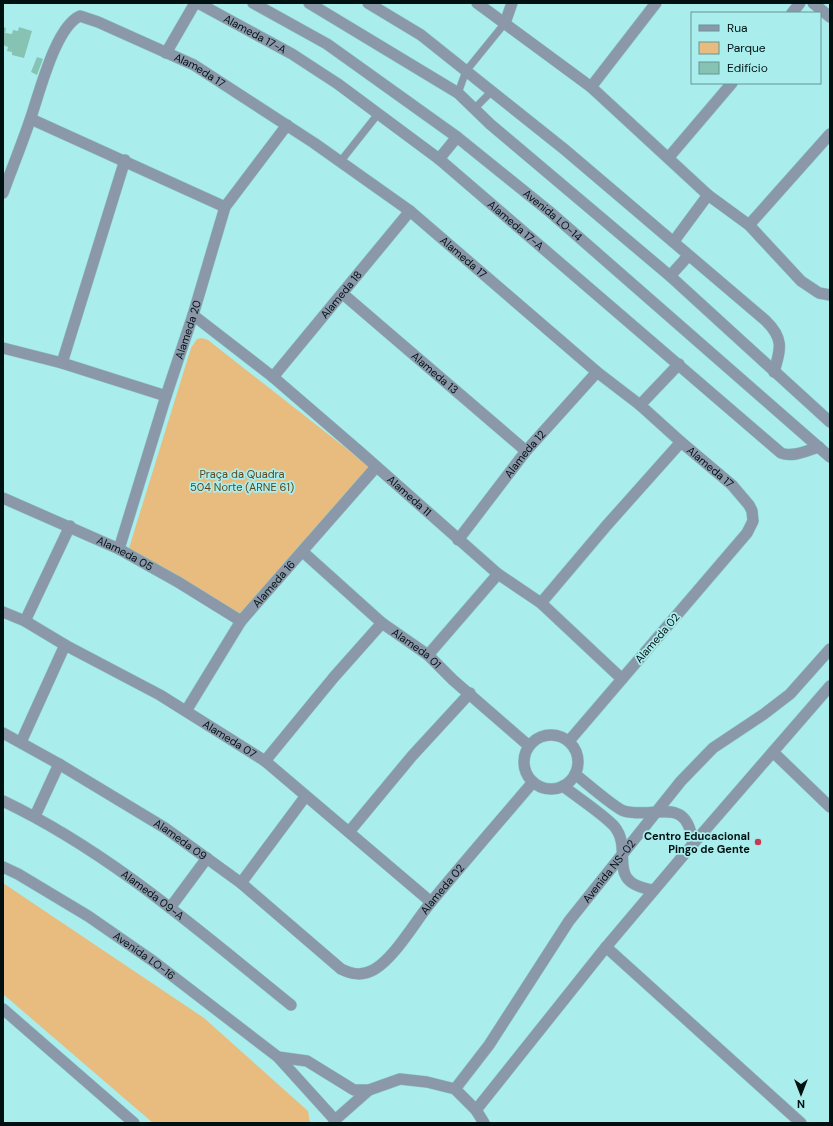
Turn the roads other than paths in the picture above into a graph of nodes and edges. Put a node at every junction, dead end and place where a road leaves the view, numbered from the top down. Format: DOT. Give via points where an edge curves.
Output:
graph roads {
  1 [pos="196,3"];
  2 [pos="253,3"];
  3 [pos="309,3"];
  4 [pos="368,3"];
  5 [pos="477,3"];
  6 [pos="512,3"];
  7 [pos="800,3"];
  8 [pos="813,3"];
  9 [pos="653,4"];
  10 [pos="793,12"];
  11 [pos="830,17"];
  12 [pos="506,23"];
  13 [pos="166,53"];
  14 [pos="466,71"];
  15 [pos="731,84"];
  16 [pos="591,87"];
  17 [pos="491,92"];
  18 [pos="458,93"];
  19 [pos="474,109"];
  20 [pos="378,114"];
  21 [pos="31,119"];
  22 [pos="287,125"];
  23 [pos="830,134"];
  24 [pos="457,137"];
  25 [pos="668,157"];
  26 [pos="439,159"];
  27 [pos="125,160"];
  28 [pos="340,162"];
  29 [pos="3,192"];
  30 [pos="708,195"];
  31 [pos="225,207"];
  32 [pos="410,211"];
  33 [pos="749,226"];
  34 [pos="674,242"];
  35 [pos="688,256"];
  36 [pos="670,276"];
  37 [pos="343,294"];
  38 [pos="830,295"];
  39 [pos="194,315"];
  40 [pos="3,348"];
  41 [pos="62,363"];
  42 [pos="679,364"];
  43 [pos="597,372"];
  44 [pos="774,372"];
  45 [pos="273,377"];
  46 [pos="166,396"];
  47 [pos="640,405"];
  48 [pos="830,422"];
  49 [pos="681,442"];
  50 [pos="820,447"];
  51 [pos="526,452"];
  52 [pos="830,457"];
  53 [pos="376,467"];
  54 [pos="3,498"];
  55 [pos="70,526"];
  56 [pos="458,540"];
  57 [pos="118,549"];
  58 [pos="303,552"];
  59 [pos="730,554"];
  60 [pos="498,574"];
  61 [pos="541,603"];
  62 [pos="3,612"];
  63 [pos="25,621"];
  64 [pos="242,621"];
  65 [pos="382,623"];
  66 [pos="64,645"];
  67 [pos="830,649"];
  68 [pos="428,655"];
  69 [pos="622,679"];
  70 [pos="830,686"];
  71 [pos="470,693"];
  72 [pos="186,711"];
  73 [pos="3,733"];
  74 [pos="569,741"];
  75 [pos="21,742"];
  76 [pos="529,746"];
  77 [pos="773,752"];
  78 [pos="265,761"];
  79 [pos="59,764"];
  80 [pos="575,774"];
  81 [pos="533,782"];
  82 [pos="563,786"];
  83 [pos="305,797"];
  84 [pos="3,801"];
  85 [pos="830,807"];
  86 [pos="657,811"];
  87 [pos="35,816"];
  88 [pos="349,832"];
  89 [pos="692,844"];
  90 [pos="622,853"];
  91 [pos="207,858"];
  92 [pos="3,867"];
  93 [pos="242,883"];
  94 [pos="654,890"];
  95 [pos="431,902"];
  96 [pos="170,908"];
  97 [pos="606,947"];
  98 [pos="341,969"];
  99 [pos="291,1005"];
  100 [pos="3,1009"];
  101 [pos="278,1057"];
  102 [pos="454,1089"];
  103 [pos="369,1090"];
  104 [pos="476,1110"];
  105 [pos="334,1122"];
  106 [pos="134,1123"];
  107 [pos="484,1123"];
  108 [pos="801,1123"];
  1 -- 13 [label="street"];
  1 -- 20 [label="street, Alameda 17-A" via="292,54"];
  2 -- 24 [label="street, Avenida LO-14" via="327,44"];
  3 -- 18 [label="street"];
  4 -- 14 [label="street" via="421,36"];
  5 -- 12 [label="street"];
  6 -- 12 [label="street"];
  7 -- 10 [label="street"];
  8 -- 11 [label="street"];
  9 -- 16 [label="street"];
  12 -- 14 [label="lane"];
  12 -- 16 [label="street"];
  13 -- 21 [label="street, Alameda 17" via="80,16 68,26 42,81"];
  13 -- 22 [label="street, Alameda 17" via="194,65"];
  14 -- 17 [label="street"];
  14 -- 18 [label="lane"];
  15 -- 25 [label="street"];
  16 -- 25 [label="street"];
  17 -- 19 [label="lane"];
  17 -- 34 [label="street" via="564,149"];
  18 -- 19 [label="street"];
  19 -- 36 [label="street"];
  20 -- 26 [label="street, Alameda 17-A"];
  20 -- 28 [label="lane"];
  21 -- 27 [label="street"];
  21 -- 29 [label="street"];
  22 -- 28 [label="street, Alameda 17"];
  22 -- 31 [label="street, Alameda 20"];
  23 -- 33 [label="street"];
  24 -- 26 [label="street"];
  24 -- 50 [label="street, Avenida LO-14" via="550,212"];
  25 -- 30 [label="street"];
  26 -- 42 [label="street, Alameda 17-A"];
  27 -- 31 [label="street"];
  27 -- 41 [label="street"];
  28 -- 32 [label="street, Alameda 17"];
  30 -- 33 [label="street"];
  30 -- 34 [label="street"];
  31 -- 39 [label="street, Alameda 20"];
  32 -- 37 [label="street, Alameda 18"];
  32 -- 43 [label="street, Alameda 17"];
  33 -- 38 [label="street" via="801,281 819,293"];
  34 -- 35 [label="street"];
  35 -- 36 [label="street"];
  35 -- 44 [label="street" via="775,330 780,339 780,350"];
  36 -- 44 [label="street"];
  37 -- 45 [label="street, Alameda 18"];
  37 -- 51 [label="street, Alameda 13"];
  39 -- 45 [label="street, Alameda 11"];
  39 -- 46 [label="street, Alameda 20"];
  40 -- 41 [label="street"];
  41 -- 46 [label="street"];
  42 -- 47 [label="street"];
  42 -- 50 [label="street, Alameda 17-A" via="781,453 799,453"];
  43 -- 47 [label="street, Alameda 17"];
  43 -- 51 [label="street, Alameda 12"];
  44 -- 48 [label="street"];
  45 -- 53 [label="street, Alameda 11"];
  46 -- 57 [label="street, Alameda 20"];
  47 -- 49 [label="street, Alameda 17"];
  49 -- 59 [label="street, Alameda 17" via="732,485 752,511 754,517 751,525"];
  49 -- 61 [label="street"];
  50 -- 52 [label="street, Avenida LO-14"];
  51 -- 56 [label="street, Alameda 12"];
  53 -- 56 [label="street, Alameda 11"];
  53 -- 58 [label="street, Alameda 16"];
  54 -- 55 [label="street, Alameda 05"];
  55 -- 57 [label="street, Alameda 05"];
  55 -- 63 [label="street"];
  56 -- 60 [label="street, Alameda 11"];
  57 -- 64 [label="street, Alameda 05"];
  58 -- 64 [label="street, Alameda 16"];
  58 -- 65 [label="street, Alameda 01"];
  59 -- 69 [label="street, Alameda 02"];
  60 -- 61 [label="street, Alameda 11"];
  60 -- 68 [label="street"];
  61 -- 69 [label="street, Alameda 11"];
  62 -- 63 [label="street, Alameda 07"];
  63 -- 66 [label="street, Alameda 07"];
  64 -- 72 [label="street, Alameda 16"];
  65 -- 68 [label="street, Alameda 01"];
  65 -- 78 [label="street"];
  66 -- 72 [label="street, Alameda 07"];
  66 -- 75 [label="street"];
  67 -- 86 [label="street, Avenida NS-02" via="790,694 713,748"];
  68 -- 71 [label="street, Alameda 01"];
  69 -- 74 [label="street, Alameda 02"];
  70 -- 77 [label="street"];
  71 -- 76 [label="street, Alameda 01"];
  71 -- 88 [label="street" via="412,756"];
  72 -- 78 [label="street, Alameda 07"];
  73 -- 75 [label="street, Alameda 09"];
  74 -- 76 [label="street" via="561,736 548,735 535,739"];
  74 -- 80 [label="street" via="578,757"];
  75 -- 79 [label="street, Alameda 09"];
  76 -- 81 [label="street" via="524,769"];
  77 -- 85 [label="street"];
  77 -- 89 [label="street"];
  78 -- 83 [label="street, Alameda 07"];
  79 -- 87 [label="street"];
  79 -- 91 [label="street, Alameda 09" via="165,828"];
  80 -- 82 [label="street"];
  80 -- 86 [label="street" via="623,811 638,814"];
  81 -- 82 [label="street" via="548,788"];
  81 -- 95 [label="street, Alameda 02"];
  82 -- 90 [label="street" via="614,826 620,838"];
  83 -- 88 [label="street, Alameda 07"];
  83 -- 93 [label="street"];
  84 -- 87 [label="street, Alameda 09-A"];
  86 -- 89 [label="street" via="672,812 682,817 691,829"];
  86 -- 90 [label="street, Avenida NS-02"];
  87 -- 96 [label="street, Alameda 09-A" via="95,853"];
  88 -- 95 [label="street, Alameda 07"];
  89 -- 94 [label="street"];
  90 -- 94 [label="street" via="623,870 629,881 640,888"];
  90 -- 102 [label="street, Avenida NS-02" via="569,921 489,1045"];
  91 -- 93 [label="street, Alameda 09"];
  91 -- 96 [label="street"];
  92 -- 101 [label="street, Avenida LO-16" via="88,916 153,961"];
  93 -- 98 [label="street, Alameda 09"];
  94 -- 97 [label="street"];
  95 -- 98 [label="street, Alameda 02" via="399,945 376,968 362,974 351,974"];
  96 -- 99 [label="street, Alameda 09-A"];
  97 -- 104 [label="street"];
  97 -- 108 [label="street"];
  100 -- 106 [label="street"];
  101 -- 103 [label="street, Avenida LO-16" via="307,1061 354,1090"];
  101 -- 105 [label="street, Avenida LO-16"];
  102 -- 103 [label="street" via="400,1079"];
  102 -- 104 [label="street"];
  103 -- 105 [label="street"];
  104 -- 107 [label="street"];
}
